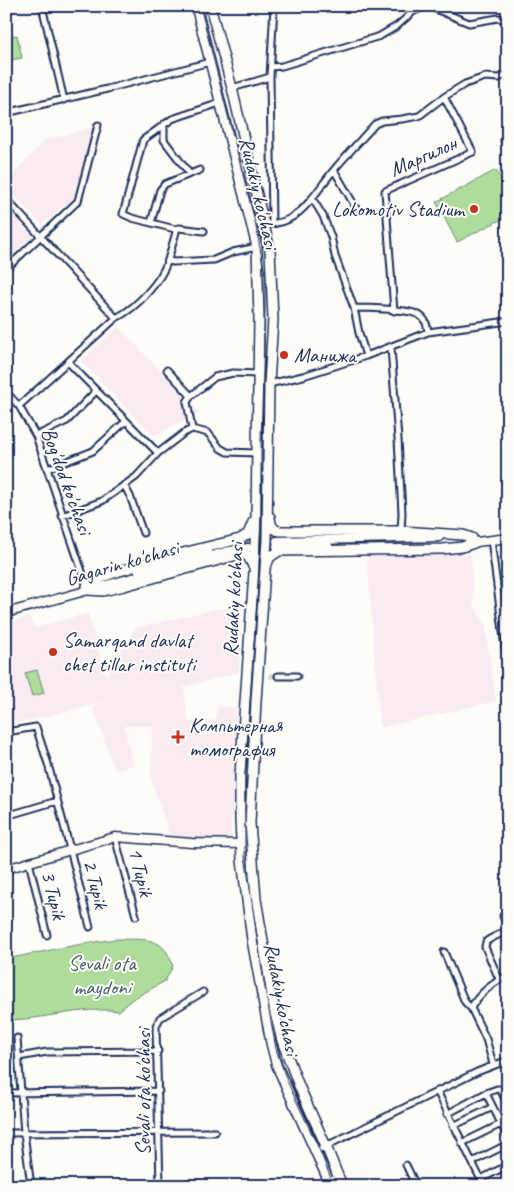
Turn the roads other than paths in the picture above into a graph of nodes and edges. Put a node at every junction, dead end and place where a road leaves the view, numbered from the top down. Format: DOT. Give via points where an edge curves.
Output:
graph roads {
  1 [pos="42,6"];
  2 [pos="196,6"];
  3 [pos="210,6"];
  4 [pos="274,6"];
  5 [pos="433,7"];
  6 [pos="508,20"];
  7 [pos="210,62"];
  8 [pos="271,67"];
  9 [pos="508,74"];
  10 [pos="270,77"];
  11 [pos="232,88"];
  12 [pos="444,97"];
  13 [pos="64,100"];
  14 [pos="220,103"];
  15 [pos="6,113"];
  16 [pos="164,124"];
  17 [pos="98,125"];
  18 [pos="200,170"];
  19 [pos="334,170"];
  20 [pos="189,173"];
  21 [pos="312,198"];
  22 [pos="6,199"];
  23 [pos="356,208"];
  24 [pos="250,221"];
  25 [pos="151,223"];
  26 [pos="268,224"];
  27 [pos="175,229"];
  28 [pos="204,231"];
  29 [pos="41,237"];
  30 [pos="257,247"];
  31 [pos="168,260"];
  32 [pos="6,269"];
  33 [pos="354,308"];
  34 [pos="394,311"];
  35 [pos="116,318"];
  36 [pos="508,321"];
  37 [pos="428,332"];
  38 [pos="391,348"];
  39 [pos="366,356"];
  40 [pos="68,362"];
  41 [pos="167,370"];
  42 [pos="258,374"];
  43 [pos="269,384"];
  44 [pos="96,391"];
  45 [pos="6,392"];
  46 [pos="191,396"];
  47 [pos="19,406"];
  48 [pos="126,421"];
  49 [pos="192,429"];
  50 [pos="36,436"];
  51 [pos="158,453"];
  52 [pos="257,453"];
  53 [pos="47,469"];
  54 [pos="256,477"];
  55 [pos="268,478"];
  56 [pos="124,485"];
  57 [pos="268,501"];
  58 [pos="256,512"];
  59 [pos="62,516"];
  60 [pos="401,531"];
  61 [pos="143,533"];
  62 [pos="508,538"];
  63 [pos="473,540"];
  64 [pos="491,540"];
  65 [pos="277,544"];
  66 [pos="247,546"];
  67 [pos="254,572"];
  68 [pos="265,574"];
  69 [pos="87,588"];
  70 [pos="6,608"];
  71 [pos="6,613"];
  72 [pos="248,649"];
  73 [pos="260,650"];
  74 [pos="508,670"];
  75 [pos="278,676"];
  76 [pos="296,676"];
  77 [pos="6,732"];
  78 [pos="57,801"];
  79 [pos="6,816"];
  80 [pos="116,837"];
  81 [pos="241,844"];
  82 [pos="70,849"];
  83 [pos="29,862"];
  84 [pos="6,869"];
  85 [pos="136,916"];
  86 [pos="502,916"];
  87 [pos="90,927"];
  88 [pos="508,928"];
  89 [pos="47,935"];
  90 [pos="444,952"];
  91 [pos="508,976"];
  92 [pos="499,979"];
  93 [pos="270,982"];
  94 [pos="260,983"];
  95 [pos="203,992"];
  96 [pos="471,1008"];
  97 [pos="17,1038"];
  98 [pos="158,1051"];
  99 [pos="19,1056"];
  100 [pos="508,1060"];
  101 [pos="498,1064"];
  102 [pos="159,1091"];
  103 [pos="437,1091"];
  104 [pos="6,1093"];
  105 [pos="20,1093"];
  106 [pos="486,1093"];
  107 [pos="508,1105"];
  108 [pos="493,1107"];
  109 [pos="447,1114"];
  110 [pos="501,1124"];
  111 [pos="454,1126"];
  112 [pos="158,1132"];
  113 [pos="216,1132"];
  114 [pos="6,1133"];
  115 [pos="24,1133"];
  116 [pos="508,1138"];
  117 [pos="462,1143"];
  118 [pos="508,1144"];
  119 [pos="326,1146"];
  120 [pos="316,1150"];
  121 [pos="472,1162"];
  122 [pos="406,1165"];
  123 [pos="508,1165"];
  124 [pos="481,1179"];
  125 [pos="341,1182"];
  126 [pos="508,1183"];
  127 [pos="330,1184"];
  128 [pos="31,1186"];
  129 [pos="160,1186"];
  130 [pos="316,1186"];
  131 [pos="416,1186"];
  132 [pos="484,1186"];
  133 [pos="503,1186"];
  1 -- 13 [label="street"];
  2 -- 7 [label="main road, Rudakiy ko'chasi"];
  3 -- 11 [label="main road, Rudakiy ko'chasi"];
  4 -- 8 [label="street"];
  5 -- 6 [label="street" via="469,23 498,18"];
  5 -- 8 [label="street" via="414,11 380,36"];
  7 -- 13 [label="street"];
  7 -- 14 [label="main road, Rudakiy ko'chasi"];
  8 -- 10 [label="street"];
  9 -- 12 [label="street" via="465,84"];
  10 -- 11 [label="street"];
  10 -- 26 [label="street"];
  11 -- 26 [label="main road, Rudakiy ko'chasi"];
  12 -- 19 [label="street" via="419,116 375,124"];
  12 -- 34 [label="street, Маргилон" via="473,152 385,191"];
  13 -- 15 [label="street"];
  14 -- 16 [label="street" via="182,114"];
  14 -- 24 [label="main road, Rudakiy ko'chasi"];
  16 -- 20 [label="street" via="164,140"];
  16 -- 25 [label="street" via="142,140 122,211 132,218"];
  17 -- 29 [label="street" via="78,201"];
  18 -- 20 [label="street"];
  19 -- 21 [label="street"];
  19 -- 23 [label="street"];
  20 -- 25 [label="street" via="165,184 160,190"];
  21 -- 26 [label="street" via="297,215"];
  21 -- 33 [label="street" via="331,237"];
  22 -- 29 [label="street"];
  24 -- 26 [label="street"];
  24 -- 30 [label="main road, Rudakiy ko'chasi"];
  25 -- 27 [label="street"];
  26 -- 43 [label="main road, Rudakiy ko'chasi" via="273,319"];
  27 -- 28 [label="street"];
  27 -- 31 [label="street"];
  29 -- 32 [label="street"];
  29 -- 35 [label="street"];
  30 -- 31 [label="street" via="214,260"];
  30 -- 42 [label="main road, Rudakiy ko'chasi"];
  31 -- 35 [label="street" via="165,270 141,300 129,312"];
  33 -- 34 [label="street"];
  33 -- 39 [label="street"];
  34 -- 37 [label="street" via="417,314 425,319"];
  35 -- 40 [label="street"];
  36 -- 37 [label="street"];
  37 -- 38 [label="street"];
  38 -- 39 [label="street"];
  38 -- 60 [label="street"];
  39 -- 43 [label="street"];
  40 -- 44 [label="street"];
  40 -- 47 [label="street"];
  41 -- 46 [label="street"];
  42 -- 46 [label="street" via="215,376"];
  42 -- 52 [label="main road, Rudakiy ko'chasi"];
  43 -- 55 [label="main road, Rudakiy ko'chasi"];
  44 -- 48 [label="street"];
  44 -- 50 [label="street" via="67,421"];
  45 -- 47 [label="street, Bog'dod ko'chasi"];
  46 -- 49 [label="street" via="187,402"];
  47 -- 50 [label="street, Bog'dod ko'chasi"];
  48 -- 51 [label="street"];
  48 -- 53 [label="street" via="93,451"];
  49 -- 51 [label="street"];
  49 -- 52 [label="street" via="208,433 227,452"];
  50 -- 53 [label="street, Bog'dod ko'chasi"];
  51 -- 56 [label="street"];
  52 -- 54 [label="main road, Rudakiy ko'chasi"];
  53 -- 59 [label="street, Bog'dod ko'chasi"];
  54 -- 55 [label="main road"];
  54 -- 58 [label="main road, Rudakiy ko'chasi"];
  55 -- 57 [label="main road, Rudakiy ko'chasi"];
  56 -- 59 [label="street" via="102,501"];
  56 -- 61 [label="street"];
  57 -- 60 [label="main road" via="272,526 276,530"];
  57 -- 68 [label="main road, Rudakiy ko'chasi"];
  58 -- 67 [label="main road, Rudakiy ko'chasi"];
  58 -- 69 [label="main road" via="249,531 243,537 122,570 99,578"];
  59 -- 69 [label="street, Bog'dod ko'chasi"];
  60 -- 63 [label="main road" via="463,535"];
  62 -- 64 [label="main road"];
  63 -- 64 [label="main road"];
  63 -- 65 [label="main road" via="456,545"];
  63 -- 68 [label="main road" via="462,547 443,549 279,552 270,557"];
  64 -- 74 [label="street"];
  66 -- 69 [label="main road, Gagarin ko'chasi" via="214,549"];
  67 -- 69 [label="main road" via="250,558 241,554 103,591"];
  67 -- 72 [label="main road, Rudakiy ko'chasi"];
  68 -- 73 [label="main road, Rudakiy ko'chasi"];
  69 -- 70 [label="main road, Gagarin ko'chasi"];
  69 -- 71 [label="main road, Gagarin ko'chasi"];
  72 -- 73 [label="main road"];
  72 -- 81 [label="main road, Rudakiy ko'chasi" via="240,775"];
  73 -- 93 [label="main road, Rudakiy ko'chasi" via="250,823 256,899"];
  75 -- 76 [label="street"];
  77 -- 78 [label="street, 2 Tupik" via="36,727"];
  78 -- 79 [label="street"];
  78 -- 82 [label="street, 2 Tupik"];
  80 -- 81 [label="main road"];
  80 -- 82 [label="main road"];
  80 -- 85 [label="street, 1 Tupik"];
  81 -- 94 [label="main road, Rudakiy ko'chasi"];
  82 -- 83 [label="main road"];
  82 -- 87 [label="street, 2 Tupik"];
  83 -- 84 [label="main road"];
  83 -- 89 [label="street, 3 Tupik"];
  86 -- 88 [label="street"];
  88 -- 92 [label="street" via="490,938 485,947"];
  90 -- 96 [label="street" via="465,1002"];
  91 -- 92 [label="street"];
  92 -- 96 [label="street"];
  93 -- 94 [label="main road"];
  93 -- 119 [label="main road, Rudakiy ko'chasi" via="284,1048"];
  94 -- 120 [label="main road, Rudakiy ko'chasi" via="277,1066"];
  95 -- 98 [label="street, Sevali ota ko'chasi" via="160,1018 156,1026"];
  96 -- 101 [label="street" via="486,1039 493,1064"];
  97 -- 99 [label="street"];
  98 -- 99 [label="street" via="56,1052"];
  98 -- 102 [label="street, Sevali ota ko'chasi"];
  99 -- 105 [label="street"];
  100 -- 101 [label="street"];
  101 -- 103 [label="street"];
  102 -- 105 [label="street"];
  102 -- 112 [label="street, Sevali ota ko'chasi"];
  103 -- 109 [label="street"];
  103 -- 119 [label="street"];
  104 -- 105 [label="street"];
  105 -- 115 [label="street"];
  106 -- 107 [label="street" via="500,1089"];
  106 -- 108 [label="street"];
  106 -- 109 [label="street"];
  108 -- 110 [label="street"];
  108 -- 111 [label="street"];
  109 -- 111 [label="street"];
  110 -- 116 [label="street"];
  110 -- 117 [label="street"];
  111 -- 117 [label="street"];
  112 -- 113 [label="street"];
  112 -- 115 [label="street"];
  112 -- 129 [label="street, Sevali ota ko'chasi"];
  114 -- 115 [label="street"];
  115 -- 128 [label="street"];
  117 -- 121 [label="street"];
  118 -- 121 [label="street"];
  119 -- 120 [label="street"];
  119 -- 125 [label="main road, Rudakiy ko'chasi"];
  120 -- 127 [label="main road, Rudakiy ko'chasi"];
  121 -- 124 [label="street"];
  122 -- 131 [label="street"];
  123 -- 124 [label="street"];
  124 -- 132 [label="street"];
  125 -- 127 [label="main road"];
  126 -- 133 [label="street"];
  127 -- 130 [label="main road"];
}
